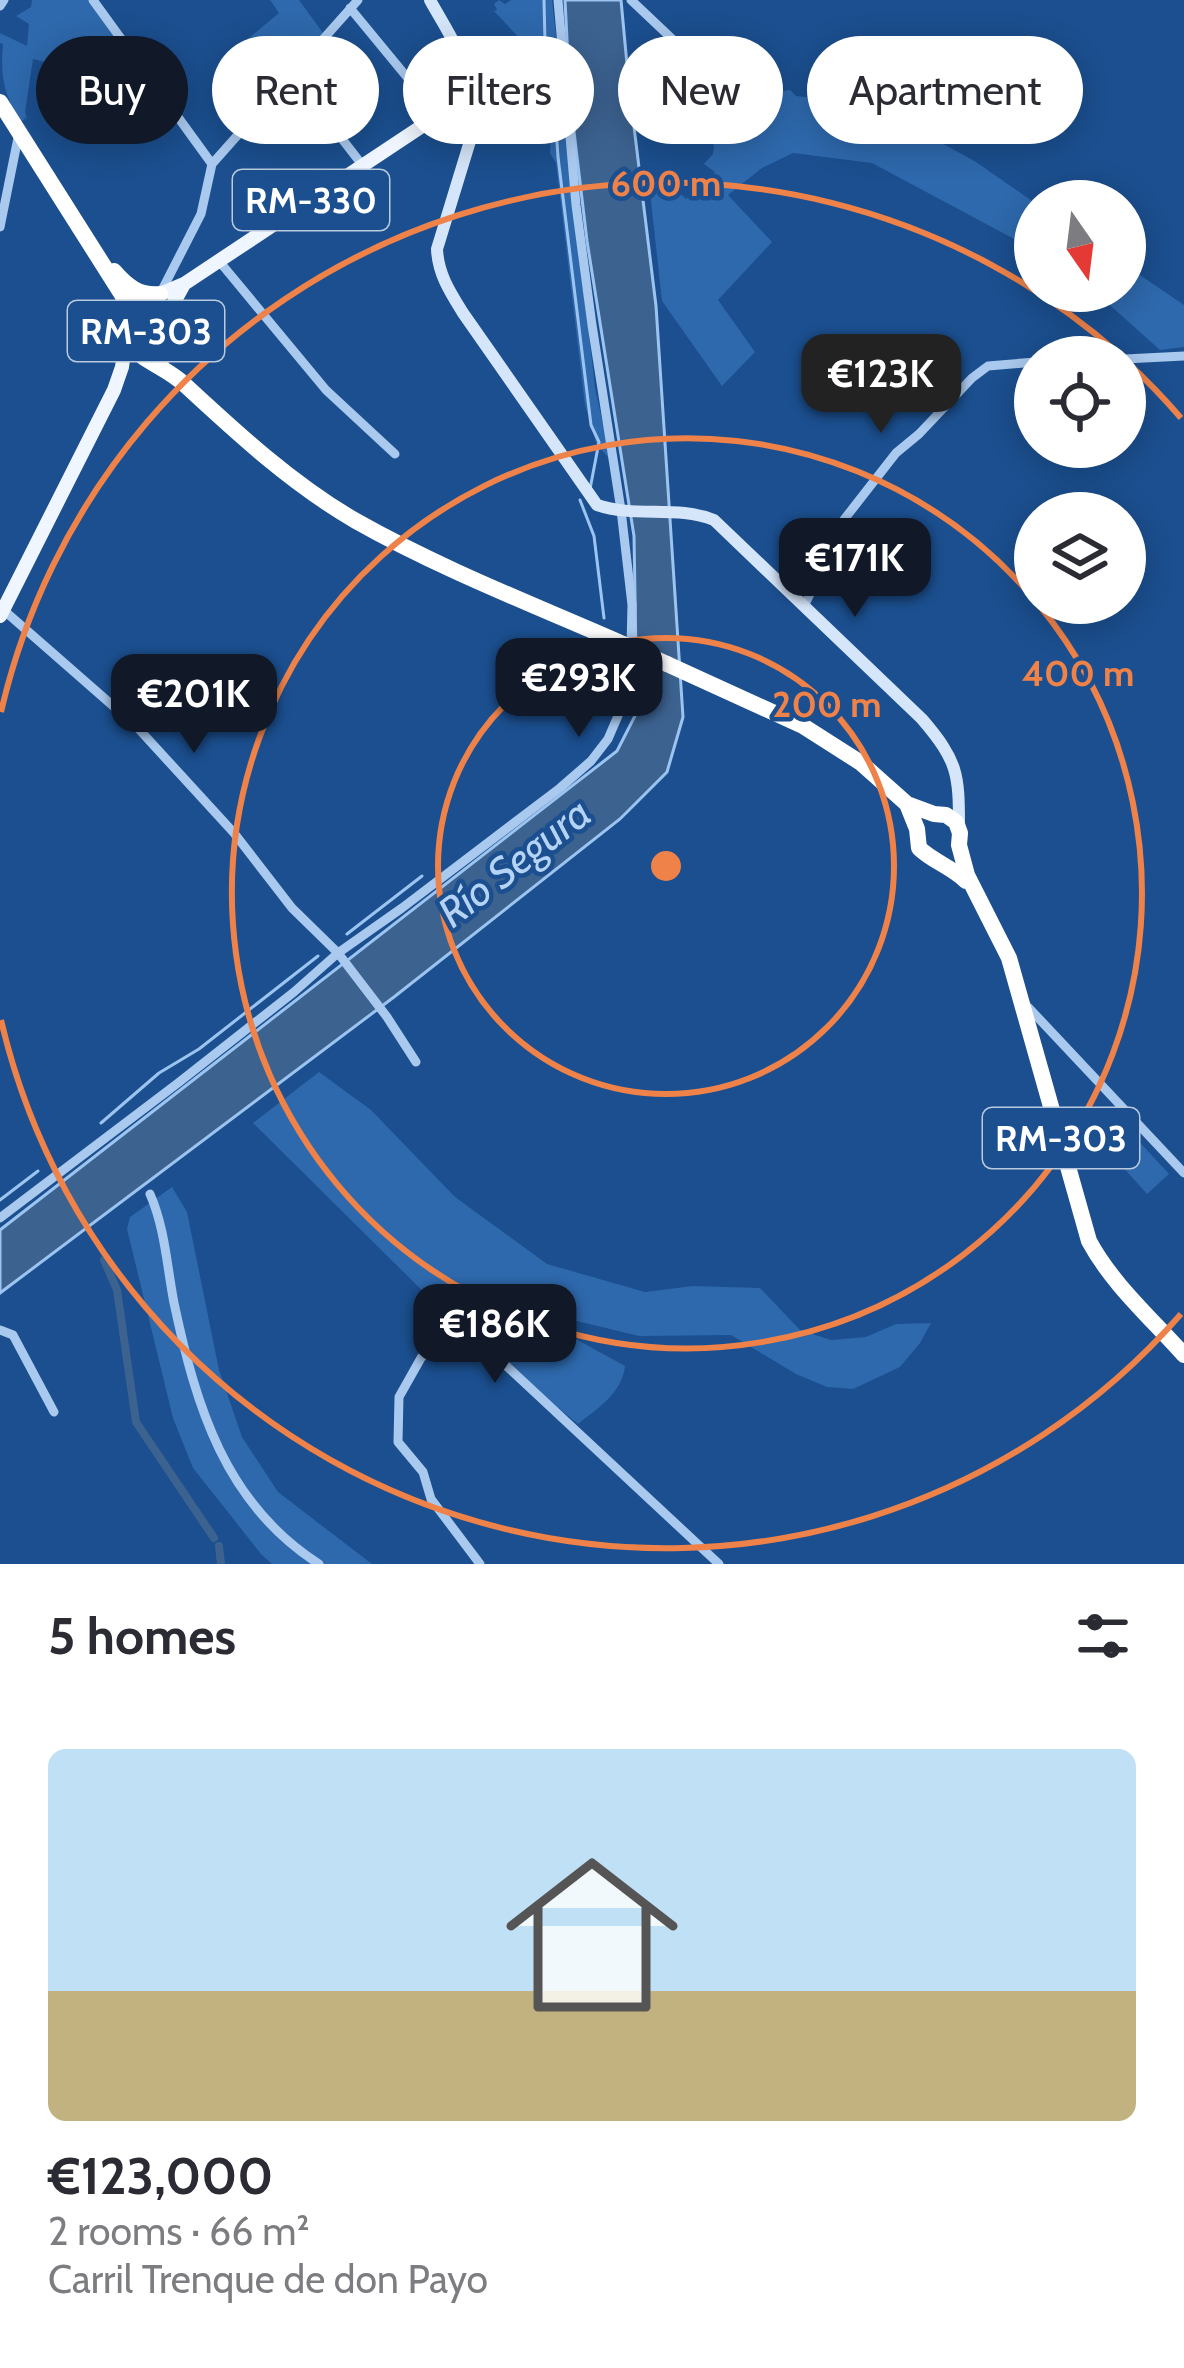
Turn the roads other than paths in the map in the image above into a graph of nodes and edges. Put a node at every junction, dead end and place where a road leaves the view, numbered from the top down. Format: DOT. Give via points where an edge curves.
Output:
graph roads {
  1 [pos="93,0"];
  2 [pos="430,0"];
  3 [pos="559,0"];
  4 [pos="631,0"];
  5 [pos="354,4"];
  6 [pos="325,36"];
  7 [pos="449,36"];
  8 [pos="669,36"];
  9 [pos="403,69"];
  10 [pos="0,102"];
  11 [pos="20,133"];
  12 [pos="403,139"];
  13 [pos="230,144"];
  14 [pos="345,144"];
  15 [pos="469,144"];
  16 [pos="212,164"];
  17 [pos="362,166"];
  18 [pos="76,223"];
  19 [pos="0,227"];
  20 [pos="219,261"];
  21 [pos="184,284"];
  22 [pos="149,304"];
  23 [pos="126,334"];
  24 [pos="1184,356"];
  25 [pos="148,358"];
  26 [pos="1146,358"];
  27 [pos="1014,364"];
  28 [pos="114,390"];
  29 [pos="231,427"];
  30 [pos="394,454"];
  31 [pos="621,510"];
  32 [pos="804,606"];
  33 [pos="1,611"];
  34 [pos="960,800"];
  35 [pos="907,804"];
  36 [pos="938,814"];
  37 [pos="917,829"];
  38 [pos="958,836"];
  39 [pos="936,858"];
  40 [pos="978,896"];
  41 [pos="338,953"];
  42 [pos="1020,998"];
  43 [pos="416,1062"];
  44 [pos="1184,1173"];
  45 [pos="150,1194"];
  46 [pos="0,1218"];
  47 [pos="0,1330"];
  48 [pos="1184,1355"];
  49 [pos="54,1412"];
  50 [pos="319,1564"];
  51 [pos="480,1564"];
  52 [pos="719,1564"];
  1 -- 16 [label="street"];
  2 -- 7 [label="street"];
  3 -- 31 [label="street" via="576,205"];
  4 -- 8 [label="street"];
  5 -- 6 [label="street"];
  5 -- 9 [label="street"];
  10 -- 11 [label="highway"];
  11 -- 18 [label="highway"];
  11 -- 19 [label="street"];
  12 -- 17 [label="main road, RM-330"];
  13 -- 16 [label="street"];
  14 -- 17 [label="street"];
  15 -- 31 [label="street" via="439,237 445,284 597,505"];
  16 -- 22 [label="street" via="201,214"];
  17 -- 20 [label="main road, RM-330"];
  18 -- 22 [label="highway"];
  18 -- 23 [label="highway"];
  20 -- 21 [label="main road, RM-330"];
  20 -- 30 [label="street" via="326,390"];
  21 -- 22 [label="main road"];
  21 -- 22 [label="main road" via="168,313"];
  22 -- 23 [label="highway"];
  22 -- 25 [label="highway, RM-303"];
  22 -- 25 [label="highway" via="165,341"];
  22 -- 29 [label="highway" via="173,351"];
  23 -- 25 [label="highway"];
  23 -- 28 [label="main road"];
  24 -- 26 [label="street"];
  25 -- 28 [label="main road"];
  25 -- 29 [label="highway"];
  27 -- 32 [label="street" via="988,366 972,378 896,453 839,526"];
  28 -- 33 [label="main road"];
  29 -- 35 [label="highway, RM-303, bridge" via="354,520 803,726"];
  31 -- 32 [label="street" via="714,520"];
  31 -- 41 [label="street" via="632,605 630,688 608,739 560,788"];
  32 -- 34 [label="street" via="936,736"];
  33 -- 41 [label="street" via="136,726"];
  34 -- 36 [label="street"];
  34 -- 38 [label="street"];
  35 -- 36 [label="highway, RM-303"];
  35 -- 37 [label="highway, RM-303"];
  36 -- 37 [label="highway"];
  36 -- 38 [label="highway, RM-303" via="951,818"];
  37 -- 39 [label="highway, RM-303" via="919,848"];
  38 -- 39 [label="highway" via="950,855"];
  38 -- 40 [label="highway, RM-303"];
  39 -- 40 [label="highway, RM-303"];
  40 -- 42 [label="highway, RM-303"];
  41 -- 43 [label="street"];
  41 -- 46 [label="street"];
  42 -- 44 [label="street"];
  42 -- 48 [label="highway, RM-303" via="1089,1241"];
  45 -- 50 [label="street" via="199,1403 221,1459 257,1511"];
  47 -- 49 [label="street" via="14,1335"];
  51 -- 52 [label="street" via="398,1442 398,1397 436,1341 457,1330 471,1333"];
}
